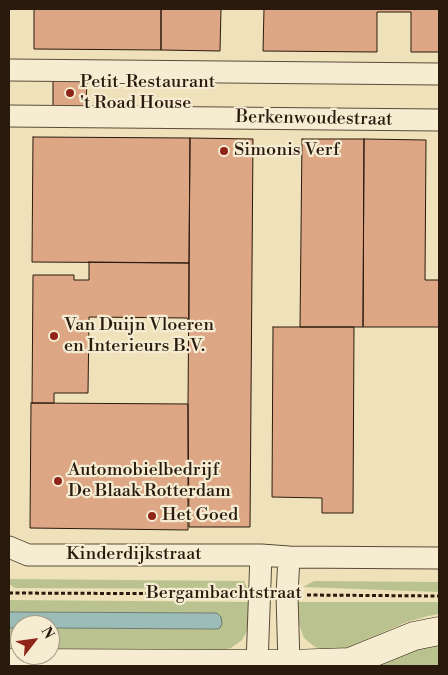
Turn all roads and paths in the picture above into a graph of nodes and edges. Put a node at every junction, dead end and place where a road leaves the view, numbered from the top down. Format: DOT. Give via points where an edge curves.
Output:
graph roads {
  1 [pos="9,70"];
  2 [pos="439,74"];
  3 [pos="9,116"];
  4 [pos="439,120"];
  5 [pos="9,547"];
  6 [pos="261,555"];
  7 [pos="289,557"];
  8 [pos="439,558"];
  9 [pos="9,593"];
  10 [pos="260,594"];
  11 [pos="286,595"];
  12 [pos="439,596"];
  13 [pos="439,632"];
  14 [pos="9,663"];
  15 [pos="271,665"];
  1 -- 2 [label="street"];
  3 -- 4 [label="street, Berkenwoudestraat"];
  5 -- 6 [label="street, Kinderdijkstraat" via="28,554"];
  6 -- 7 [label="street, Kinderdijkstraat"];
  6 -- 10 [label="street"];
  7 -- 8 [label="street, Kinderdijkstraat"];
  7 -- 11 [label="street"];
  9 -- 10 [label="path, Bergambachtstraat"];
  10 -- 15 [label="street"];
  11 -- 12 [label="path, Bergambachtstraat"];
  11 -- 15 [label="street"];
  13 -- 15 [label="street" via="414,636 350,662"];
  14 -- 15 [label="street"];
}
